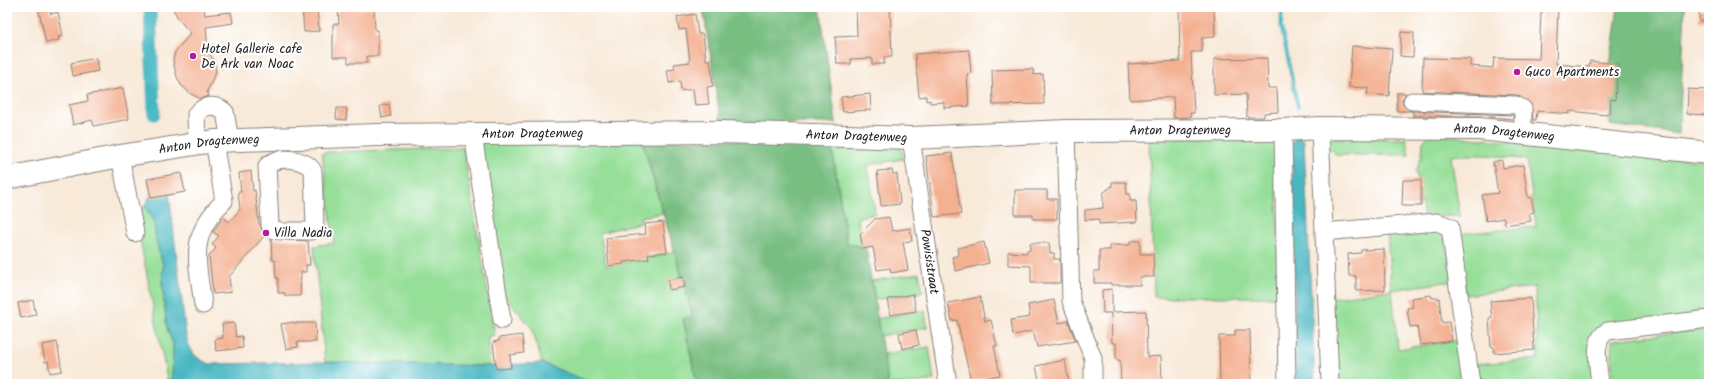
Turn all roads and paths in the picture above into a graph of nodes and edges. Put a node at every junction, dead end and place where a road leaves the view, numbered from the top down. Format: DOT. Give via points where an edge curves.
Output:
graph roads {
  1 [pos="1412,102"];
  2 [pos="1320,128"];
  3 [pos="1283,130"];
  4 [pos="1066,131"];
  5 [pos="1523,134"];
  6 [pos="473,135"];
  7 [pos="288,138"];
  8 [pos="911,138"];
  9 [pos="214,141"];
  10 [pos="1709,153"];
  11 [pos="120,156"];
  12 [pos="287,160"];
  13 [pos="7,178"];
  14 [pos="1324,232"];
  15 [pos="135,233"];
  16 [pos="203,305"];
  17 [pos="1709,319"];
  18 [pos="502,320"];
  19 [pos="948,384"];
  20 [pos="1093,384"];
  21 [pos="1287,384"];
  22 [pos="1330,384"];
  23 [pos="1471,384"];
  24 [pos="1600,384"];
  1 -- 5 [label="street" via="1516,105 1523,109"];
  2 -- 3 [label="main road, Anton Dragtenweg"];
  2 -- 5 [label="main road, Anton Dragtenweg" via="1479,129"];
  2 -- 14 [label="street"];
  3 -- 4 [label="main road, Anton Dragtenweg"];
  3 -- 21 [label="street"];
  4 -- 8 [label="main road, Anton Dragtenweg"];
  4 -- 20 [label="street" via="1071,301 1093,358"];
  5 -- 10 [label="main road, Anton Dragtenweg"];
  6 -- 7 [label="main road, Anton Dragtenweg"];
  6 -- 8 [label="main road, Anton Dragtenweg" via="721,132"];
  6 -- 18 [label="street"];
  7 -- 9 [label="main road, Anton Dragtenweg"];
  7 -- 12 [label="street"];
  8 -- 19 [label="street, Powisistraat"];
  9 -- 11 [label="main road, Anton Dragtenweg"];
  9 -- 16 [label="street" via="224,201 211,215 199,235 196,258"];
  11 -- 13 [label="main road, Anton Dragtenweg"];
  11 -- 15 [label="street"];
  12 -- 12 [label="street" via="267,166 270,225 274,230 314,230 313,171 306,162"];
  14 -- 22 [label="street"];
  14 -- 23 [label="street" via="1436,222 1450,227"];
  17 -- 24 [label="street" via="1603,333 1598,342"];
}
